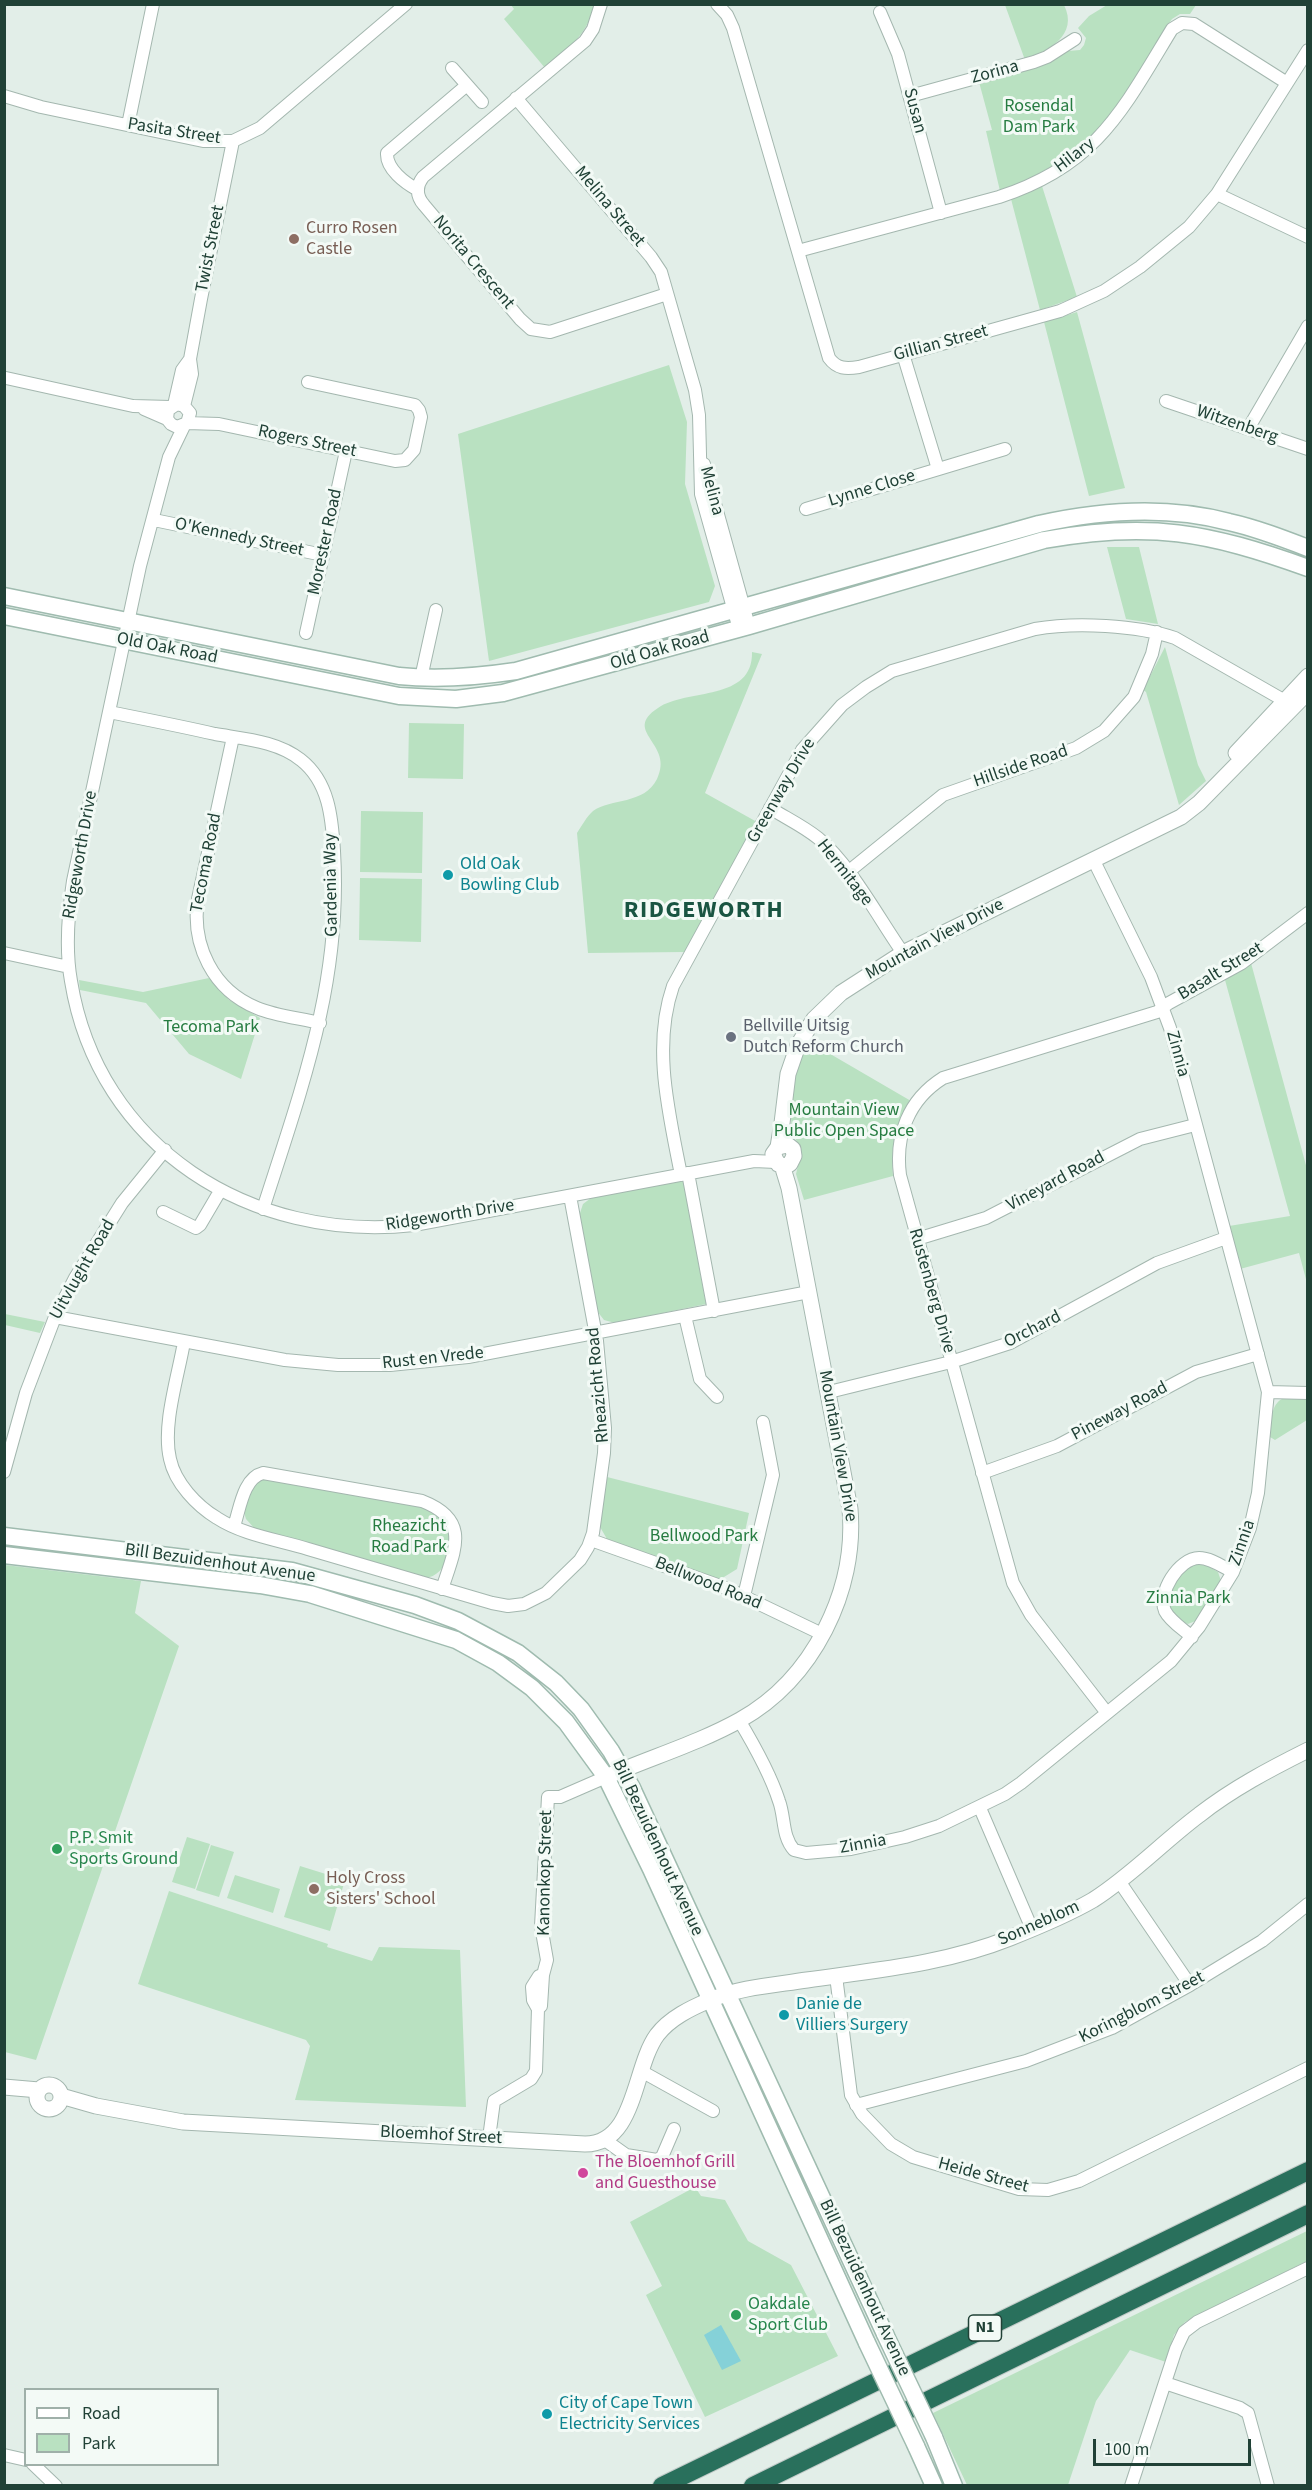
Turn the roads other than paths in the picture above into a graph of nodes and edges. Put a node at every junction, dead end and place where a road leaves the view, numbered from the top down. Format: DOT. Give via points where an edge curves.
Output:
graph roads {
  1 [pos="153,4"];
  2 [pos="406,4"];
  3 [pos="601,4"];
  4 [pos="717,4"];
  5 [pos="880,12"];
  6 [pos="1075,39"];
  7 [pos="1308,50"];
  8 [pos="452,68"];
  9 [pos="1287,83"];
  10 [pos="467,85"];
  11 [pos="4,96"];
  12 [pos="909,96"];
  13 [pos="516,98"];
  14 [pos="482,102"];
  15 [pos="128,125"];
  16 [pos="233,141"];
  17 [pos="418,190"];
  18 [pos="1217,194"];
  19 [pos="941,213"];
  20 [pos="1308,237"];
  21 [pos="798,251"];
  22 [pos="667,294"];
  23 [pos="1308,326"];
  24 [pos="903,354"];
  25 [pos="5,381"];
  26 [pos="308,382"];
  27 [pos="1166,401"];
  28 [pos="178,415"];
  29 [pos="1248,429"];
  30 [pos="1005,449"];
  31 [pos="1308,449"];
  32 [pos="346,451"];
  33 [pos="702,457"];
  34 [pos="938,469"];
  35 [pos="806,509"];
  36 [pos="154,520"];
  37 [pos="1308,548"];
  38 [pos="323,555"];
  39 [pos="1308,568"];
  40 [pos="4,596"];
  41 [pos="739,608"];
  42 [pos="436,610"];
  43 [pos="4,616"];
  44 [pos="129,621"];
  45 [pos="744,627"];
  46 [pos="1157,632"];
  47 [pos="306,633"];
  48 [pos="124,641"];
  49 [pos="1308,676"];
  50 [pos="421,678"];
  51 [pos="1308,692"];
  52 [pos="1289,704"];
  53 [pos="109,712"];
  54 [pos="233,737"];
  55 [pos="770,808"];
  56 [pos="1093,860"];
  57 [pos="848,872"];
  58 [pos="1308,913"];
  59 [pos="4,953"];
  60 [pos="903,953"];
  61 [pos="69,967"];
  62 [pos="1163,1007"];
  63 [pos="320,1023"];
  64 [pos="1195,1125"];
  65 [pos="165,1150"];
  66 [pos="782,1155"];
  67 [pos="684,1174"];
  68 [pos="220,1191"];
  69 [pos="570,1196"];
  70 [pos="263,1209"];
  71 [pos="163,1212"];
  72 [pos="1226,1238"];
  73 [pos="917,1239"];
  74 [pos="809,1292"];
  75 [pos="714,1311"];
  76 [pos="685,1316"];
  77 [pos="55,1317"];
  78 [pos="595,1333"];
  79 [pos="184,1342"];
  80 [pos="1258,1354"];
  81 [pos="951,1362"];
  82 [pos="829,1392"];
  83 [pos="1268,1392"];
  84 [pos="1308,1393"];
  85 [pos="717,1397"];
  86 [pos="763,1422"];
  87 [pos="5,1467"];
  88 [pos="982,1473"];
  89 [pos="234,1526"];
  90 [pos="4,1536"];
  91 [pos="591,1540"];
  92 [pos="4,1555"];
  93 [pos="1233,1572"];
  94 [pos="442,1588"];
  95 [pos="744,1596"];
  96 [pos="822,1634"];
  97 [pos="1192,1637"];
  98 [pos="1107,1713"];
  99 [pos="739,1720"];
  100 [pos="1308,1750"];
  101 [pos="622,1770"];
  102 [pos="606,1777"];
  103 [pos="980,1808"];
  104 [pos="1119,1881"];
  105 [pos="1308,1904"];
  106 [pos="1032,1929"];
  107 [pos="836,1976"];
  108 [pos="1190,1985"];
  109 [pos="726,1994"];
  110 [pos="709,2000"];
  111 [pos="1308,2068"];
  112 [pos="641,2071"];
  113 [pos="5,2088"];
  114 [pos="856,2105"];
  115 [pos="713,2111"];
  116 [pos="674,2129"];
  117 [pos="489,2138"];
  118 [pos="605,2140"];
  119 [pos="1308,2171"];
  120 [pos="1308,2214"];
  121 [pos="1308,2268"];
  122 [pos="1165,2383"];
  123 [pos="4,2455"];
  124 [pos="24,2460"];
  125 [pos="35,2466"];
  126 [pos="56,2486"];
  127 [pos="662,2486"];
  128 [pos="753,2486"];
  129 [pos="934,2486"];
  130 [pos="954,2486"];
  131 [pos="1131,2486"];
  132 [pos="1268,2486"];
  1 -- 15 [label="street"];
  2 -- 16 [label="street, Pasita Street" via="260,128"];
  3 -- 13 [label="street" via="585,41"];
  4 -- 21 [label="street, Gillian Street" via="731,21"];
  5 -- 12 [label="street, Susan"];
  6 -- 12 [label="street, Zorina" via="1034,62"];
  7 -- 9 [label="street, Gillian Street"];
  8 -- 10 [label="street"];
  9 -- 18 [label="street, Gillian Street"];
  9 -- 19 [label="street, Hilary" via="1199,27 1182,23 1172,29 1118,117 1084,152 1024,188"];
  10 -- 14 [label="street"];
  10 -- 17 [label="street, Norita Crescent" via="387,153 387,159 404,182"];
  11 -- 15 [label="street, Pasita Street"];
  12 -- 19 [label="street, Susan"];
  13 -- 17 [label="street" via="423,177"];
  13 -- 22 [label="street, Melina Street" via="655,261"];
  15 -- 16 [label="street, Pasita Street" via="203,141"];
  16 -- 28 [label="street, Twist Street" via="190,358 192,374"];
  17 -- 22 [label="street, Norita Crescent" via="424,205 531,329 550,332"];
  18 -- 20 [label="street"];
  18 -- 24 [label="street, Gillian Street" via="1177,239 1089,299 1060,311"];
  19 -- 21 [label="street, Hilary"];
  21 -- 24 [label="street, Gillian Street" via="829,358 837,367 849,369"];
  22 -- 33 [label="street, Melina Street" via="695,390"];
  23 -- 29 [label="street"];
  24 -- 34 [label="street, Lynne Close"];
  25 -- 28 [label="street, Rogers Street"];
  26 -- 32 [label="street, Rogers Street" via="417,407 421,417 414,450 405,460"];
  27 -- 29 [label="street, Witzenberg"];
  28 -- 32 [label="street, Rogers Street"];
  28 -- 36 [label="street, Twist Street"];
  29 -- 31 [label="street, Witzenberg"];
  30 -- 34 [label="street, Lynne Close"];
  32 -- 38 [label="street, Morester Road"];
  33 -- 41 [label="street, Melina" via="701,494"];
  34 -- 35 [label="street, Lynne Close"];
  36 -- 38 [label="street, O'Kennedy Street"];
  36 -- 44 [label="street, Twist Street"];
  37 -- 41 [label="main road, Old Oak Road" via="1228,521 1185,514 1111,512 1039,524"];
  38 -- 47 [label="street, Morester Road"];
  39 -- 45 [label="main road, Old Oak Road" via="1248,547 1182,533 1125,529 1084,532 1044,540"];
  40 -- 44 [label="main road, Old Oak Road"];
  41 -- 45 [label="street, Melina"];
  41 -- 50 [label="main road, Old Oak Road" via="516,671 477,677"];
  42 -- 50 [label="street"];
  43 -- 48 [label="main road, Old Oak Road"];
  44 -- 48 [label="street, Twist Street"];
  44 -- 50 [label="main road, Old Oak Road"];
  45 -- 48 [label="main road, Old Oak Road" via="503,693 456,699 399,696"];
  46 -- 52 [label="street, Greenway Drive" via="1190,646"];
  46 -- 55 [label="street, Greenway Drive" via="1042,628 892,671 827,719 802,750"];
  46 -- 57 [label="street, Hillside Road" via="1134,697 1104,731 1076,748 943,795"];
  48 -- 53 [label="street, Ridgeworth Drive"];
  49 -- 52 [label="street, Mountain View Drive"];
  51 -- 52 [label="street, Mountain View Drive"];
  52 -- 56 [label="street, Mountain View Drive" via="1164,824"];
  53 -- 54 [label="street, Gardenia Way"];
  53 -- 61 [label="street, Ridgeworth Drive" via="73,881"];
  54 -- 63 [label="street, Gardenia Way" via="292,753 315,774 327,800 334,842 336,907 329,981"];
  54 -- 63 [label="street, Tecoma Road" via="198,899 199,944 214,975 239,999 259,1009"];
  55 -- 57 [label="street, Hermitage" via="817,837"];
  55 -- 67 [label="street, Greenway Drive" via="680,972 668,1004 663,1080"];
  56 -- 60 [label="street, Mountain View Drive"];
  56 -- 62 [label="street, Zinnia"];
  57 -- 60 [label="street, Hermitage"];
  58 -- 62 [label="street, Basalt Street" via="1242,963"];
  59 -- 61 [label="street"];
  60 -- 66 [label="street, Mountain View Drive" via="840,993 809,1025 788,1074"];
  61 -- 65 [label="street, Ridgeworth Drive" via="80,1016 101,1071 123,1106"];
  62 -- 64 [label="street, Zinnia"];
  62 -- 73 [label="street, Rustenberg Drive" via="951,1074 925,1092 905,1121 898,1153 900,1176"];
  63 -- 70 [label="street, Gardenia Way"];
  64 -- 72 [label="street, Zinnia"];
  64 -- 73 [label="street, Vineyard Road" via="1134,1142 986,1218"];
  65 -- 68 [label="street, Ridgeworth Drive"];
  65 -- 77 [label="street, Uitvlught Road" via="123,1203"];
  66 -- 67 [label="street, Ridgeworth Drive"];
  66 -- 74 [label="street, Mountain View Drive"];
  67 -- 69 [label="street, Ridgeworth Drive"];
  67 -- 75 [label="street, Greenway Drive"];
  68 -- 70 [label="street, Ridgeworth Drive"];
  68 -- 71 [label="street" via="196,1228"];
  69 -- 70 [label="street, Ridgeworth Drive" via="435,1222 378,1228 323,1225"];
  69 -- 78 [label="street, Rheazicht Road"];
  72 -- 80 [label="street, Zinnia"];
  72 -- 81 [label="street, Orchard" via="1157,1263 1010,1343"];
  73 -- 81 [label="street, Rustenberg Drive"];
  74 -- 75 [label="street, Rust en Vrede"];
  74 -- 82 [label="street, Mountain View Drive"];
  75 -- 76 [label="street, Rust en Vrede"];
  76 -- 78 [label="street, Rust en Vrede"];
  76 -- 85 [label="street" via="700,1379"];
  77 -- 79 [label="street, Rust en Vrede"];
  77 -- 87 [label="street, Uitvlught Road" via="26,1393"];
  78 -- 79 [label="street, Rust en Vrede" via="468,1357 390,1365 294,1361"];
  78 -- 91 [label="street, Rheazicht Road" via="605,1441"];
  79 -- 89 [label="street, Rheazicht Road" via="167,1434 170,1460 176,1475 201,1506"];
  80 -- 83 [label="street, Zinnia"];
  80 -- 88 [label="street, Pineway Road" via="1196,1372 1057,1446"];
  81 -- 82 [label="street, Orchard"];
  81 -- 88 [label="street, Rustenberg Drive"];
  82 -- 96 [label="street, Mountain View Drive" via="850,1509 851,1544 839,1596"];
  83 -- 84 [label="street"];
  83 -- 93 [label="street, Zinnia" via="1258,1493"];
  86 -- 95 [label="street" via="773,1475"];
  88 -- 98 [label="street, Rustenberg Drive" via="1016,1592"];
  89 -- 94 [label="street, Rheazicht Road"];
  89 -- 94 [label="street" via="249,1483 263,1473 422,1501 446,1514 455,1530 456,1546"];
  90 -- 101 [label="main road, Bill Bezuidenhout Avenue" via="292,1571 448,1617 495,1639 536,1665 581,1709"];
  91 -- 94 [label="street, Rheazicht Road" via="580,1560 552,1588 524,1604 500,1605"];
  91 -- 95 [label="street, Bellwood Road"];
  92 -- 102 [label="main road, Bill Bezuidenhout Avenue" via="285,1589 434,1631 478,1651 532,1688 566,1722"];
  93 -- 97 [label="street, Zinnia"];
  93 -- 97 [label="street" via="1194,1558 1183,1564 1165,1590 1167,1614"];
  95 -- 96 [label="street, Bellwood Road"];
  96 -- 99 [label="street, Mountain View Drive" via="804,1664 784,1685"];
  97 -- 98 [label="street, Zinnia" via="1171,1661"];
  98 -- 103 [label="street, Zinnia" via="1021,1784"];
  99 -- 101 [label="street, Mountain View Drive"];
  99 -- 103 [label="street, Zinnia" via="775,1789 789,1844 798,1852 860,1847 904,1837"];
  100 -- 104 [label="street, Sonneblom" via="1200,1814"];
  101 -- 102 [label="street, Mountain View Drive"];
  101 -- 109 [label="main road, Bill Bezuidenhout Avenue"];
  102 -- 110 [label="main road, Bill Bezuidenhout Avenue"];
  102 -- 117 [label="street, Kanonkop Street" via="560,1797 548,1797 541,1926 547,1960 538,2009 536,2071 531,2079 494,2101"];
  103 -- 106 [label="street"];
  104 -- 106 [label="street, Sonneblom" via="1092,1900"];
  104 -- 108 [label="street"];
  105 -- 108 [label="street, Koringblom Street" via="1262,1941"];
  106 -- 107 [label="street, Sonneblom" via="949,1958"];
  107 -- 109 [label="street, Sonneblom"];
  107 -- 114 [label="street, Heide Street" via="849,2089"];
  108 -- 114 [label="street, Koringblom Street" via="1112,2028 1026,2061"];
  109 -- 110 [label="street, Sonneblom"];
  109 -- 130 [label="main road, Bill Bezuidenhout Avenue, bridge"];
  110 -- 112 [label="street" via="661,2030"];
  110 -- 129 [label="main road, Bill Bezuidenhout Avenue, bridge"];
  111 -- 114 [label="street, Heide Street" via="1079,2181 1039,2191 1019,2189 908,2154 880,2134"];
  112 -- 115 [label="street"];
  112 -- 118 [label="street" via="620,2127"];
  113 -- 117 [label="street, Bloemhof Street" via="38,2095 44,2108 50,2109 59,2101 193,2123"];
  116 -- 118 [label="street" via="660,2160 626,2155"];
  117 -- 118 [label="street, Bloemhof Street" via="585,2144"];
  119 -- 127 [label="highway, N1"];
  120 -- 128 [label="highway, N1"];
  121 -- 122 [label="street" via="1187,2328"];
  122 -- 131 [label="street"];
  122 -- 132 [label="street" via="1248,2414"];
  123 -- 124 [label="street"];
  125 -- 126 [label="street"];
}
